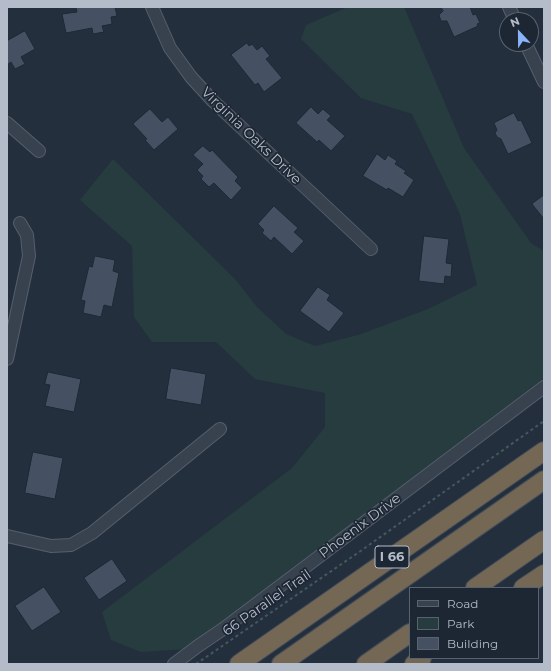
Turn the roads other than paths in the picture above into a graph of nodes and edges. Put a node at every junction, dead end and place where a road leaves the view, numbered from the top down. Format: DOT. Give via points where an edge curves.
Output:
graph roads {
  1 [pos="152,7"];
  2 [pos="530,52"];
  3 [pos="544,82"];
  4 [pos="7,123"];
  5 [pos="39,151"];
  6 [pos="20,223"];
  7 [pos="371,249"];
  8 [pos="7,359"];
  9 [pos="544,387"];
  10 [pos="220,429"];
  11 [pos="544,451"];
  12 [pos="544,480"];
  13 [pos="7,536"];
  14 [pos="544,540"];
  15 [pos="544,574"];
  16 [pos="477,587"];
  17 [pos="524,587"];
  18 [pos="409,634"];
  19 [pos="174,664"];
  20 [pos="239,664"];
  21 [pos="281,664"];
  22 [pos="366,664"];
  1 -- 7 [label="street, Virginia Oaks Drive" via="170,48 191,77 213,101"];
  2 -- 3 [label="street"];
  4 -- 5 [label="street"];
  6 -- 8 [label="street" via="26,235 29,256"];
  9 -- 19 [label="street, Phoenix Drive"];
  10 -- 13 [label="street" via="92,533 71,545 51,546"];
  11 -- 20 [label="highway, I 66"];
  12 -- 21 [label="highway"];
  14 -- 16 [label="highway"];
  15 -- 17 [label="highway"];
  18 -- 22 [label="highway"];
}
